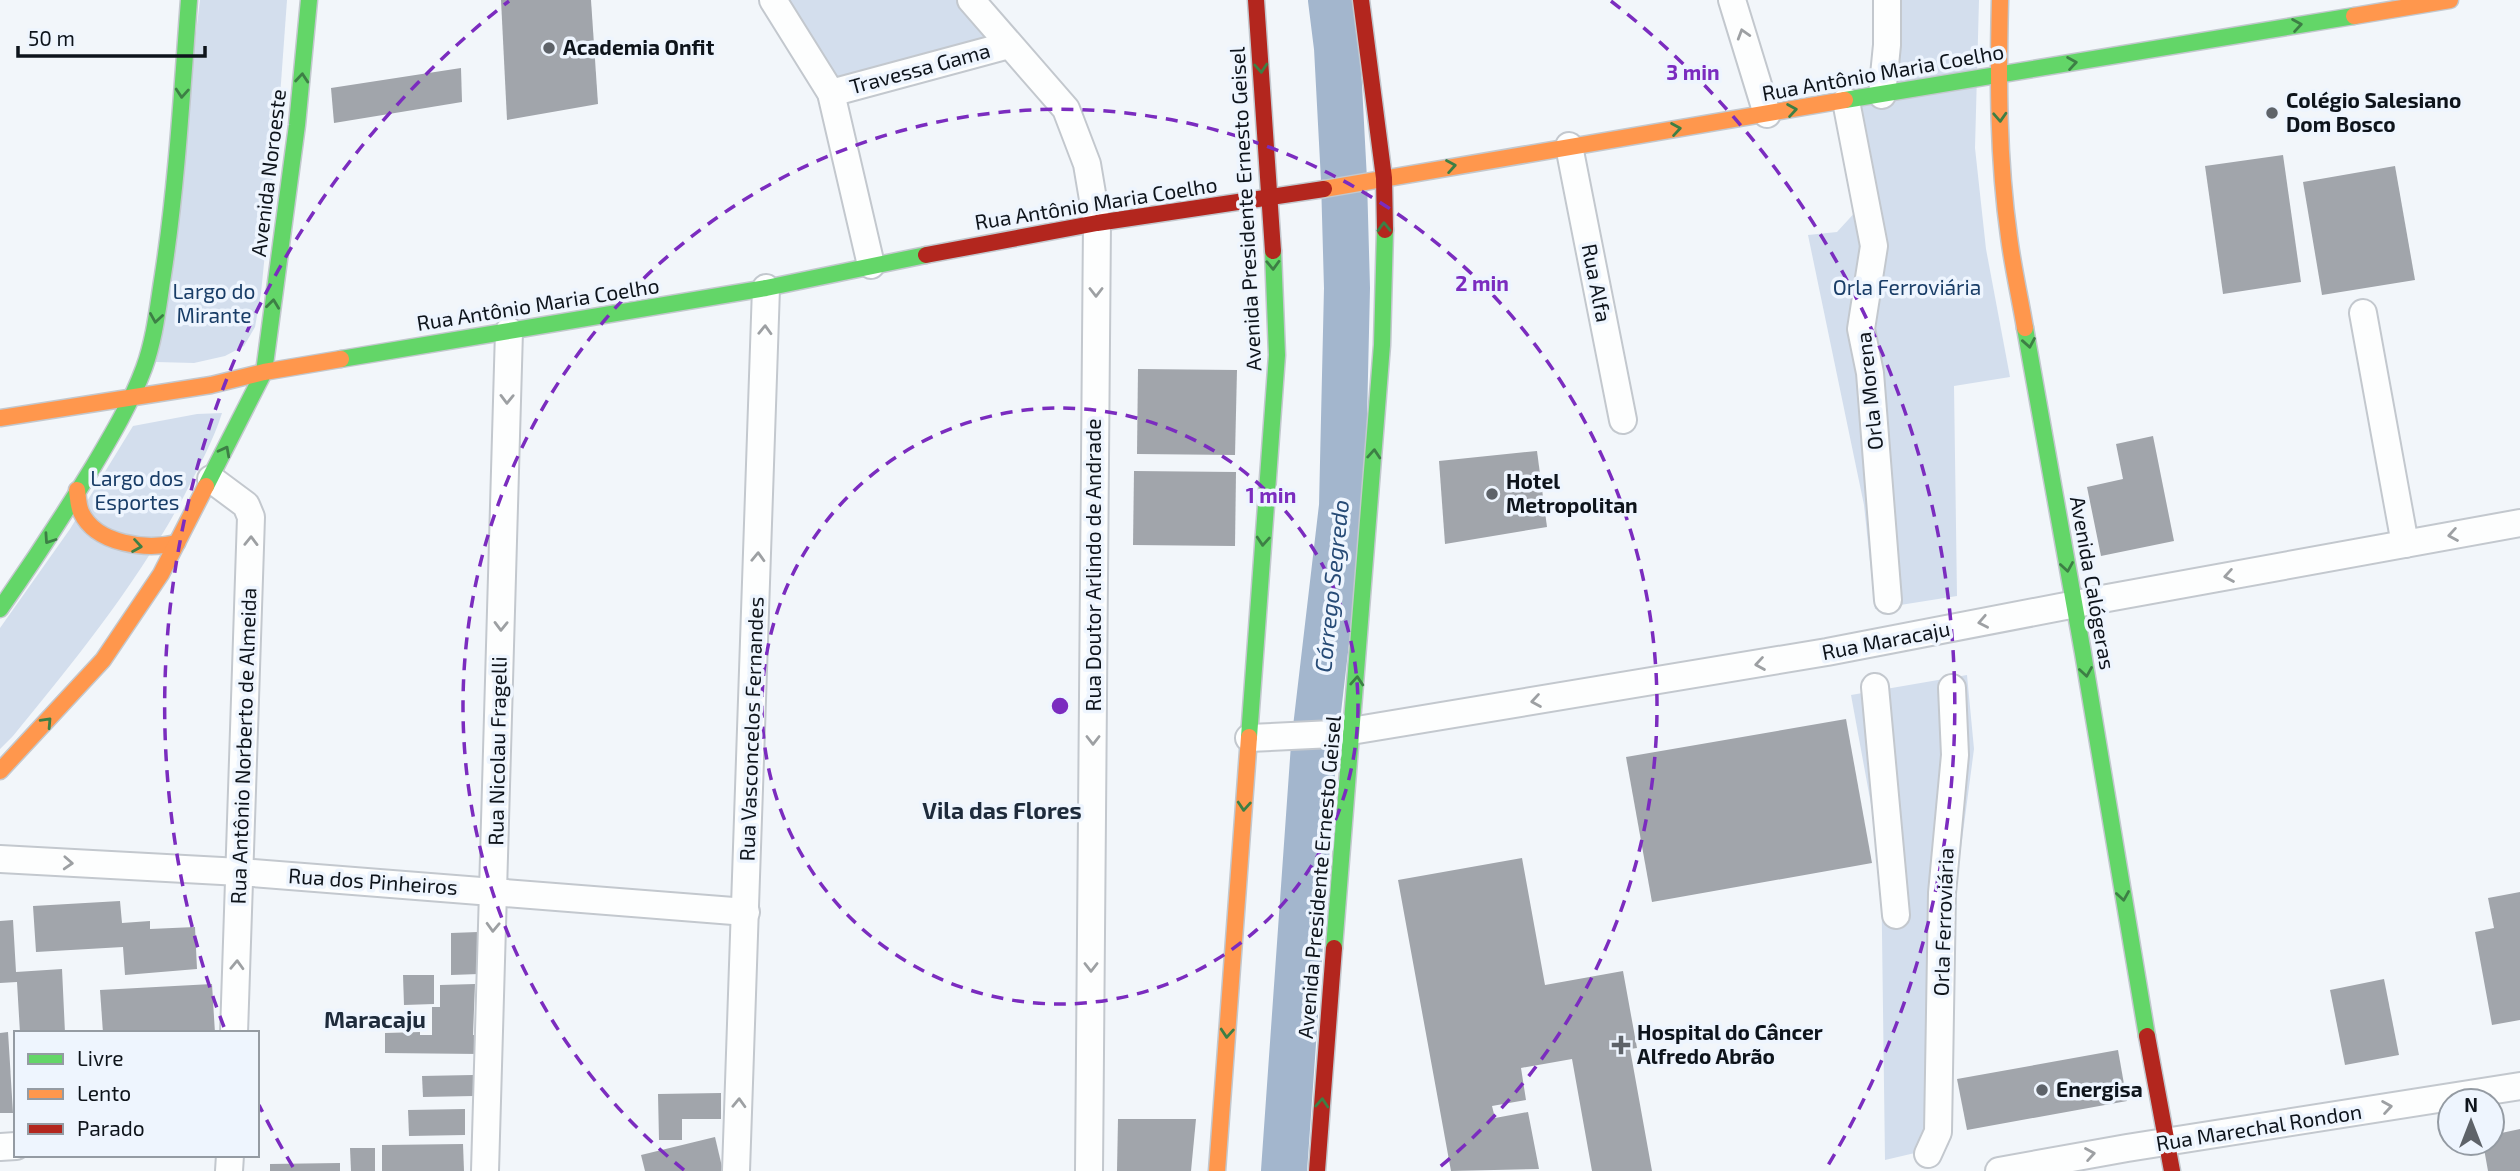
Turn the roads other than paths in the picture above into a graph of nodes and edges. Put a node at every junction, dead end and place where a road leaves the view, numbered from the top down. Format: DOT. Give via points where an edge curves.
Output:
graph roads {
  1 [pos="189,0"];
  2 [pos="309,0"];
  3 [pos="773,0"];
  4 [pos="971,0"];
  5 [pos="1256,0"];
  6 [pos="1361,0"];
  7 [pos="1732,0"];
  8 [pos="1887,0"];
  9 [pos="2000,0"];
  10 [pos="2450,0"];
  11 [pos="1009,45"];
  12 [pos="1998,75"];
  13 [pos="831,93"];
  14 [pos="1882,95"];
  15 [pos="1846,101"];
  16 [pos="1767,114"];
  17 [pos="1569,146"];
  18 [pos="1384,178"];
  19 [pos="1271,197"];
  20 [pos="1097,223"];
  21 [pos="871,265"];
  22 [pos="766,288"];
  23 [pos="2363,313"];
  24 [pos="509,331"];
  25 [pos="264,372"];
  26 [pos="133,396"];
  27 [pos="0,418"];
  28 [pos="1623,420"];
  29 [pos="211,479"];
  30 [pos="77,490"];
  31 [pos="2520,523"];
  32 [pos="177,543"];
  33 [pos="2405,544"];
  34 [pos="1888,600"];
  35 [pos="2074,604"];
  36 [pos="0,609"];
  37 [pos="1875,687"];
  38 [pos="1952,688"];
  39 [pos="1343,732"];
  40 [pos="1259,737"];
  41 [pos="0,771"];
  42 [pos="0,859"];
  43 [pos="240,872"];
  44 [pos="494,891"];
  45 [pos="746,912"];
  46 [pos="1896,915"];
  47 [pos="234,1031"];
  48 [pos="2520,1086"];
  49 [pos="2167,1143"];
  50 [pos="1928,1154"];
  51 [pos="485,1171"];
  52 [pos="736,1171"];
  53 [pos="1089,1171"];
  54 [pos="1217,1171"];
  55 [pos="1317,1171"];
  56 [pos="1999,1171"];
  57 [pos="2172,1171"];
  1 -- 26 [label="main road, one-way" via="167,249 153,338"];
  25 -- 2 [label="main road, Avenida Noroeste, one-way"];
  3 -- 13 [label="street"];
  4 -- 11 [label="street, Rua Doutor Arlindo de Andrade"];
  5 -- 19 [label="main road, Avenida Presidente Ernesto Geisel, one-way"];
  6 -- 18 [label="main road, Avenida Presidente Ernesto Geisel"];
  16 -- 7 [label="street, one-way"];
  8 -- 14 [label="street"];
  9 -- 12 [label="main road, Avenida Calógeras"];
  12 -- 10 [label="main road, Rua Antônio Maria Coelho, one-way"];
  11 -- 13 [label="street, Travessa Gama"];
  11 -- 20 [label="street, Rua Doutor Arlindo de Andrade" via="1066,109 1087,164"];
  12 -- 14 [label="main road, Rua Antônio Maria Coelho"];
  12 -- 35 [label="main road, Avenida Calógeras, one-way" via="2010,237"];
  13 -- 21 [label="street"];
  14 -- 15 [label="main road, Rua Antônio Maria Coelho"];
  16 -- 15 [label="main road, Rua Antônio Maria Coelho, one-way"];
  15 -- 34 [label="street, Orla Morena" via="1874,246 1861,329 1870,373"];
  17 -- 16 [label="main road, Rua Antônio Maria Coelho, one-way"];
  18 -- 17 [label="main road, Rua Antônio Maria Coelho, one-way"];
  17 -- 28 [label="street, Rua Alfa"];
  18 -- 19 [label="main road, Rua Antônio Maria Coelho"];
  39 -- 18 [label="main road, Avenida Presidente Ernesto Geisel, one-way" via="1382,345"];
  19 -- 20 [label="main road, Rua Antônio Maria Coelho"];
  19 -- 40 [label="main road, Avenida Presidente Ernesto Geisel, one-way" via="1277,355"];
  20 -- 21 [label="main road, Rua Antônio Maria Coelho"];
  20 -- 53 [label="street, Rua Doutor Arlindo de Andrade, one-way"];
  21 -- 22 [label="main road, Rua Antônio Maria Coelho"];
  22 -- 24 [label="main road, Rua Antônio Maria Coelho"];
  45 -- 22 [label="street, Rua Vasconcelos Fernandes, one-way"];
  23 -- 33 [label="street"];
  24 -- 25 [label="main road, Rua Antônio Maria Coelho"];
  24 -- 44 [label="street, Rua Nicolau Fragelli, one-way"];
  25 -- 26 [label="main road, Rua Antônio Maria Coelho"];
  29 -- 25 [label="main road, Avenida Noroeste, one-way"];
  26 -- 27 [label="main road, Rua Antônio Maria Coelho"];
  26 -- 30 [label="main road"];
  29 -- 32 [label="main road, Avenida Noroeste"];
  43 -- 29 [label="street, Rua Antônio Norberto de Almeida, one-way" via="251,517 246,505"];
  30 -- 32 [label="main road, one-way" via="86,520 113,539 148,548"];
  30 -- 36 [label="main road, one-way"];
  31 -- 33 [label="street, Rua Maracaju, one-way"];
  41 -- 32 [label="main road, Avenida Noroeste, one-way" via="103,660"];
  33 -- 35 [label="street, Rua Maracaju, one-way"];
  35 -- 39 [label="street, Rua Maracaju, one-way" via="1827,652"];
  35 -- 49 [label="main road, Avenida Calógeras, one-way"];
  37 -- 46 [label="street"];
  38 -- 50 [label="street, Orla Ferroviária" via="1955,755 1942,893 1938,1132"];
  39 -- 40 [label="street, Rua Maracaju"];
  55 -- 39 [label="main road, Avenida Presidente Ernesto Geisel, one-way"];
  40 -- 54 [label="main road, Avenida Presidente Ernesto Geisel, one-way"];
  42 -- 43 [label="street, Rua dos Pinheiros, one-way"];
  43 -- 44 [label="street, Rua dos Pinheiros"];
  47 -- 43 [label="street, Rua Antônio Norberto de Almeida, one-way"];
  44 -- 45 [label="street, Rua dos Pinheiros"];
  44 -- 51 [label="street, Rua Nicolau Fragelli, one-way"];
  52 -- 45 [label="street, Rua Vasconcelos Fernandes, one-way"];
  49 -- 48 [label="street, Rua Marechal Rondon, one-way"];
  56 -- 49 [label="street, Rua Marechal Rondon, one-way"];
  49 -- 57 [label="main road, Avenida Calógeras"];
}
